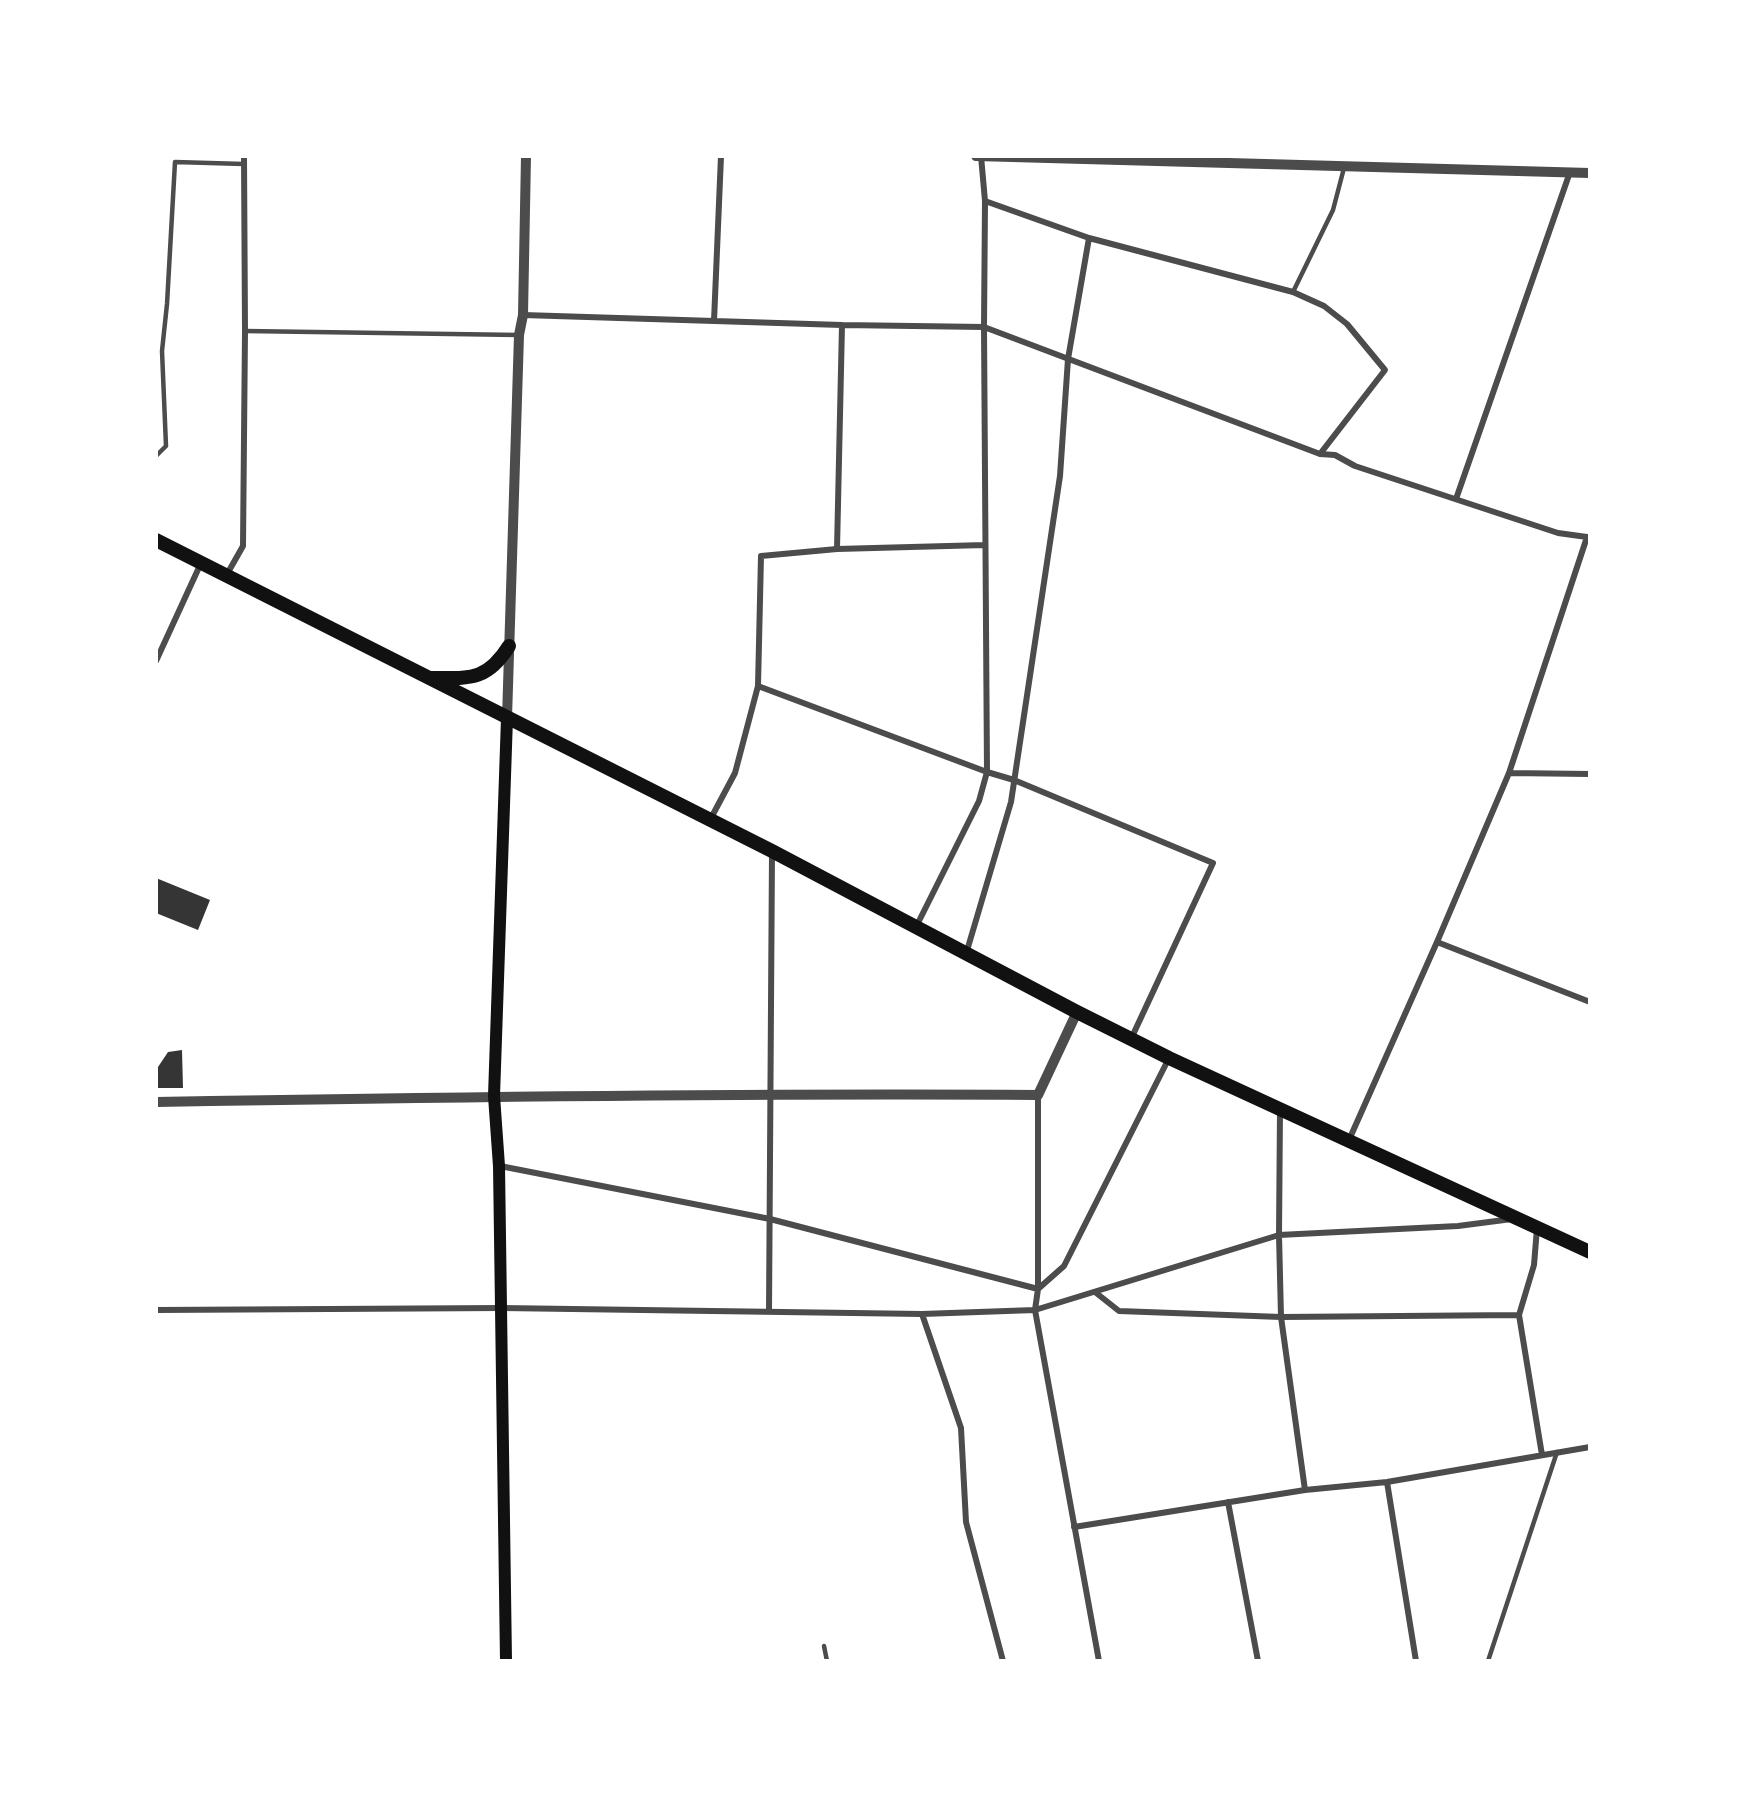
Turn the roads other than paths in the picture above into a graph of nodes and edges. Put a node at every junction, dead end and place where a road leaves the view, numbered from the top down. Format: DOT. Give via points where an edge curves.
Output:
graph roads {
  1 [pos="244,156"];
  2 [pos="526,156"];
  3 [pos="721,156"];
  4 [pos="976,156"];
  5 [pos="981,156"];
  6 [pos="1024,157"];
  7 [pos="244,164"];
  8 [pos="1344,166"];
  9 [pos="1570,172"];
  10 [pos="1590,173"];
  11 [pos="985,201"];
  12 [pos="1089,238"];
  13 [pos="1293,292"];
  14 [pos="523,315"];
  15 [pos="714,321"];
  16 [pos="843,325"];
  17 [pos="984,327"];
  18 [pos="245,331"];
  19 [pos="519,335"];
  20 [pos="1068,359"];
  21 [pos="1320,454"];
  22 [pos="156,456"];
  23 [pos="1456,500"];
  24 [pos="1588,537"];
  25 [pos="156,540"];
  26 [pos="986,545"];
  27 [pos="837,549"];
  28 [pos="201,563"];
  29 [pos="226,576"];
  30 [pos="509,646"];
  31 [pos="156,662"];
  32 [pos="428,678"];
  33 [pos="758,686"];
  34 [pos="507,718"];
  35 [pos="987,772"];
  36 [pos="1509,773"];
  37 [pos="1590,774"];
  38 [pos="1014,780"];
  39 [pos="710,820"];
  40 [pos="772,851"];
  41 [pos="916,927"];
  42 [pos="1437,942"];
  43 [pos="966,954"];
  44 [pos="1590,1002"];
  45 [pos="1077,1012"];
  46 [pos="1131,1039"];
  47 [pos="1169,1058"];
  48 [pos="770,1094"];
  49 [pos="1038,1095"];
  50 [pos="494,1096"];
  51 [pos="156,1102"];
  52 [pos="1280,1109"];
  53 [pos="1349,1141"];
  54 [pos="499,1166"];
  55 [pos="1517,1218"];
  56 [pos="770,1219"];
  57 [pos="1537,1228"];
  58 [pos="1279,1235"];
  59 [pos="1590,1252"];
  60 [pos="1038,1289"];
  61 [pos="1095,1292"];
  62 [pos="502,1308"];
  63 [pos="156,1310"];
  64 [pos="1035,1310"];
  65 [pos="769,1311"];
  66 [pos="922,1314"];
  67 [pos="1519,1315"];
  68 [pos="1281,1317"];
  69 [pos="1590,1447"];
  70 [pos="1557,1452"];
  71 [pos="1542,1455"];
  72 [pos="1387,1482"];
  73 [pos="1305,1490"];
  74 [pos="1228,1502"];
  75 [pos="1074,1527"];
  76 [pos="824,1646"];
  77 [pos="506,1661"];
  78 [pos="827,1661"];
  79 [pos="1003,1661"];
  80 [pos="1099,1661"];
  81 [pos="1258,1661"];
  82 [pos="1416,1661"];
  83 [pos="1488,1661"];
  1 -- 7 [label="street"];
  2 -- 14 [label="street"];
  3 -- 15 [label="street"];
  4 -- 5 [label="street"];
  5 -- 6 [label="street"];
  5 -- 11 [label="street"];
  6 -- 8 [label="street"];
  7 -- 18 [label="street"];
  7 -- 22 [label="lane" via="175,162 162,351 166,446"];
  8 -- 9 [label="street"];
  8 -- 13 [label="lane" via="1333,210"];
  9 -- 10 [label="street"];
  9 -- 23 [label="street"];
  11 -- 12 [label="street"];
  11 -- 17 [label="street"];
  12 -- 13 [label="street"];
  12 -- 20 [label="street"];
  13 -- 21 [label="street" via="1324,306 1347,324 1384,370"];
  14 -- 15 [label="street"];
  14 -- 19 [label="street"];
  15 -- 16 [label="street"];
  16 -- 17 [label="street"];
  16 -- 27 [label="street"];
  17 -- 20 [label="street"];
  17 -- 26 [label="street"];
  18 -- 19 [label="lane"];
  18 -- 29 [label="street" via="243,546"];
  19 -- 30 [label="street"];
  20 -- 21 [label="street"];
  20 -- 38 [label="street" via="1060,476"];
  21 -- 23 [label="street" via="1335,455 1355,466"];
  23 -- 24 [label="street" via="1558,533"];
  24 -- 36 [label="street"];
  25 -- 28 [label="main road"];
  26 -- 27 [label="street"];
  26 -- 35 [label="street"];
  27 -- 33 [label="street" via="761,556"];
  28 -- 29 [label="main road"];
  28 -- 31 [label="street"];
  29 -- 32 [label="main road"];
  30 -- 32 [label="main road" via="499,663 484,673 465,678"];
  30 -- 34 [label="street"];
  32 -- 34 [label="main road"];
  33 -- 35 [label="street"];
  33 -- 39 [label="street" via="735,773"];
  34 -- 39 [label="main road"];
  34 -- 50 [label="main road"];
  35 -- 38 [label="street"];
  35 -- 41 [label="street" via="979,801"];
  36 -- 37 [label="street"];
  36 -- 42 [label="street"];
  38 -- 43 [label="street"];
  38 -- 46 [label="street" via="1213,863"];
  39 -- 40 [label="main road"];
  40 -- 41 [label="main road"];
  40 -- 48 [label="street"];
  41 -- 43 [label="main road"];
  42 -- 44 [label="street"];
  42 -- 53 [label="street"];
  43 -- 45 [label="main road"];
  45 -- 46 [label="main road"];
  45 -- 49 [label="street"];
  46 -- 47 [label="main road"];
  47 -- 52 [label="main road"];
  47 -- 60 [label="street" via="1064,1266"];
  48 -- 49 [label="street"];
  48 -- 50 [label="street"];
  48 -- 56 [label="street"];
  49 -- 60 [label="street"];
  50 -- 51 [label="street"];
  50 -- 54 [label="main road"];
  52 -- 53 [label="main road"];
  52 -- 58 [label="street"];
  53 -- 55 [label="main road"];
  54 -- 56 [label="street"];
  54 -- 62 [label="main road"];
  55 -- 57 [label="main road"];
  55 -- 58 [label="street" via="1458,1226"];
  56 -- 60 [label="street"];
  56 -- 65 [label="street"];
  57 -- 59 [label="main road"];
  57 -- 67 [label="street" via="1534,1265"];
  58 -- 61 [label="street"];
  58 -- 68 [label="street"];
  60 -- 64 [label="street"];
  61 -- 64 [label="street"];
  61 -- 68 [label="street" via="1119,1311"];
  62 -- 63 [label="street"];
  62 -- 65 [label="street"];
  62 -- 77 [label="main road"];
  64 -- 66 [label="street"];
  64 -- 75 [label="street"];
  65 -- 66 [label="street"];
  66 -- 79 [label="street" via="961,1428 966,1521"];
  67 -- 68 [label="street"];
  67 -- 71 [label="street"];
  68 -- 73 [label="street"];
  69 -- 70 [label="street"];
  70 -- 71 [label="street"];
  70 -- 83 [label="lane"];
  71 -- 72 [label="street"];
  72 -- 73 [label="street"];
  72 -- 82 [label="street"];
  73 -- 74 [label="street"];
  74 -- 75 [label="street"];
  74 -- 81 [label="street"];
  75 -- 80 [label="street"];
  76 -- 78 [label="lane"];
}
